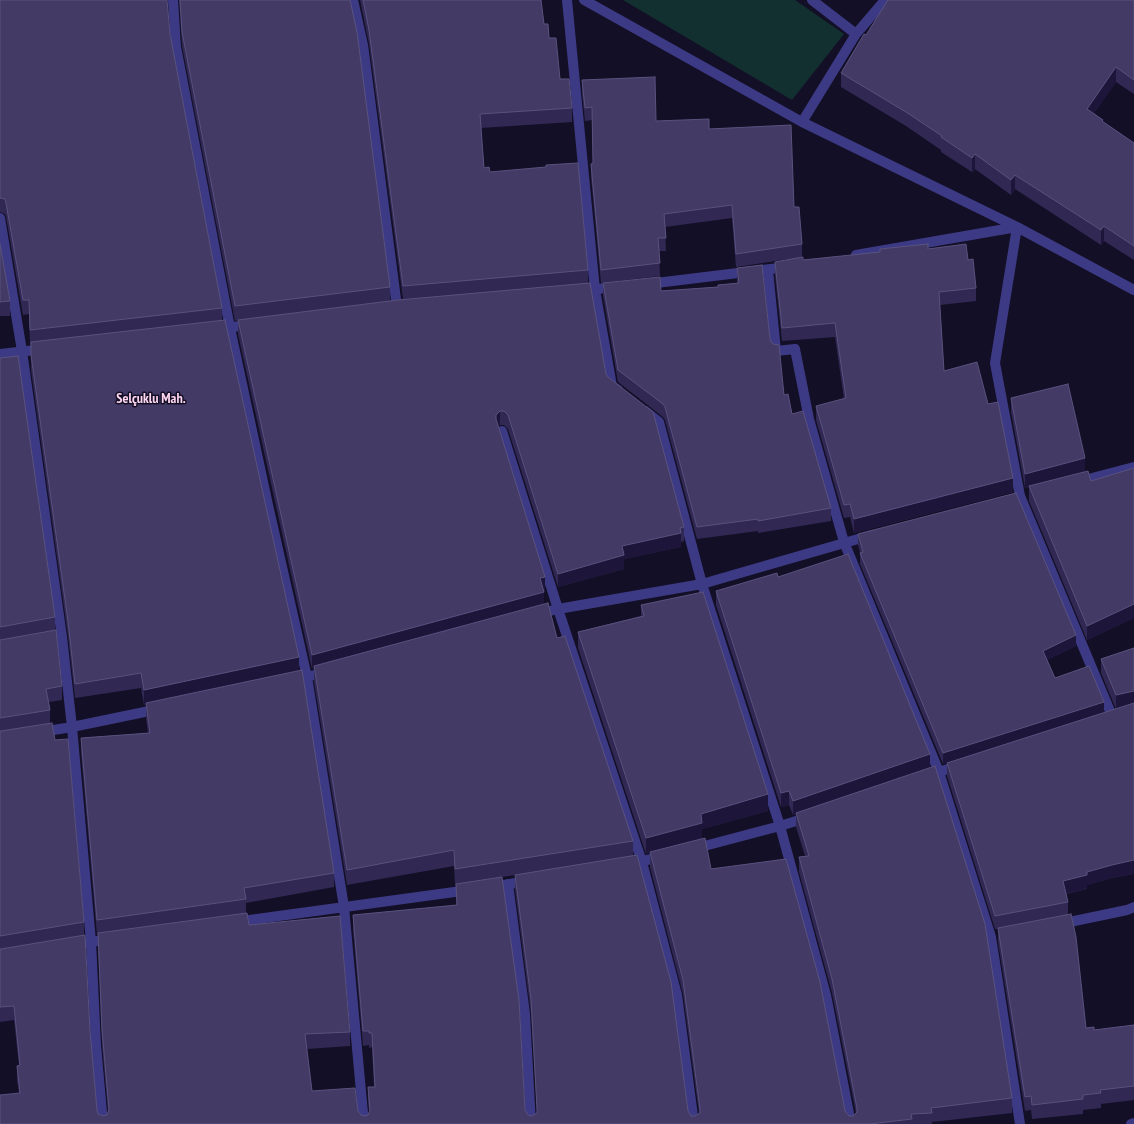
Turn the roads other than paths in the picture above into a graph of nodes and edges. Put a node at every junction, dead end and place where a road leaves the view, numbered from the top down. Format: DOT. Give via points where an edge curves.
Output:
graph roads {
  1 [pos="173,0"];
  2 [pos="353,0"];
  3 [pos="567,0"];
  4 [pos="584,0"];
  5 [pos="812,0"];
  6 [pos="884,0"];
  7 [pos="856,34"];
  8 [pos="802,122"];
  9 [pos="0,218"];
  10 [pos="1017,227"];
  11 [pos="846,257"];
  12 [pos="799,265"];
  13 [pos="768,270"];
  14 [pos="642,284"];
  15 [pos="626,286"];
  16 [pos="595,290"];
  17 [pos="1134,290"];
  18 [pos="571,292"];
  19 [pos="397,307"];
  20 [pos="261,324"];
  21 [pos="230,328"];
  22 [pos="207,330"];
  23 [pos="53,348"];
  24 [pos="22,351"];
  25 [pos="0,354"];
  26 [pos="624,395"];
  27 [pos="636,404"];
  28 [pos="502,431"];
  29 [pos="1134,467"];
  30 [pos="1066,485"];
  31 [pos="882,532"];
  32 [pos="844,542"];
  33 [pos="702,584"];
  34 [pos="558,608"];
  35 [pos="528,617"];
  36 [pos="337,669"];
  37 [pos="307,677"];
  38 [pos="276,684"];
  39 [pos="170,706"];
  40 [pos="1112,716"];
  41 [pos="72,728"];
  42 [pos="29,734"];
  43 [pos="969,762"];
  44 [pos="939,772"];
  45 [pos="916,780"];
  46 [pos="818,814"];
  47 [pos="780,826"];
  48 [pos="642,862"];
  49 [pos="620,866"];
  50 [pos="538,879"];
  51 [pos="508,884"];
  52 [pos="344,907"];
  53 [pos="1134,907"];
  54 [pos="225,923"];
  55 [pos="1052,925"];
  56 [pos="122,937"];
  57 [pos="91,942"];
  58 [pos="60,947"];
  59 [pos="1134,1123"];
  60 [pos="103,1124"];
  61 [pos="364,1124"];
  62 [pos="530,1124"];
  63 [pos="694,1124"];
  64 [pos="851,1124"];
  65 [pos="1020,1124"];
  66 [pos="1131,1124"];
  1 -- 21 [label="street" via="176,47"];
  2 -- 19 [label="street" via="363,45"];
  3 -- 16 [label="street"];
  4 -- 8 [label="street"];
  5 -- 7 [label="street"];
  6 -- 7 [label="street"];
  7 -- 8 [label="street"];
  8 -- 10 [label="street"];
  9 -- 24 [label="street"];
  10 -- 11 [label="street"];
  10 -- 17 [label="street"];
  10 -- 40 [label="street" via="995,363 1020,496"];
  12 -- 13 [label="street"];
  13 -- 14 [label="street"];
  13 -- 32 [label="street" via="776,350 795,349 809,419"];
  15 -- 16 [label="street"];
  16 -- 18 [label="street"];
  16 -- 26 [label="street" via="612,386"];
  20 -- 21 [label="street"];
  21 -- 22 [label="street"];
  21 -- 37 [label="street"];
  23 -- 24 [label="street"];
  24 -- 25 [label="street"];
  24 -- 41 [label="street" via="58,638"];
  27 -- 33 [label="street" via="659,422"];
  28 -- 34 [label="street"];
  29 -- 30 [label="street"];
  31 -- 32 [label="street"];
  32 -- 33 [label="street"];
  32 -- 44 [label="street"];
  33 -- 34 [label="street"];
  33 -- 47 [label="street"];
  34 -- 35 [label="street"];
  34 -- 48 [label="street"];
  36 -- 37 [label="street"];
  37 -- 38 [label="street"];
  37 -- 52 [label="street"];
  39 -- 41 [label="street"];
  41 -- 42 [label="street"];
  41 -- 57 [label="street"];
  43 -- 44 [label="street"];
  44 -- 45 [label="street"];
  44 -- 65 [label="street" via="995,936"];
  46 -- 47 [label="street"];
  47 -- 48 [label="street"];
  47 -- 64 [label="street" via="826,995"];
  48 -- 49 [label="street"];
  48 -- 63 [label="street" via="677,995"];
  50 -- 51 [label="street"];
  51 -- 52 [label="street"];
  51 -- 62 [label="street" via="524,1014"];
  52 -- 54 [label="street"];
  52 -- 61 [label="street"];
  53 -- 55 [label="street"];
  56 -- 57 [label="street"];
  57 -- 58 [label="street"];
  57 -- 60 [label="street"];
  59 -- 66 [label="street"];
}
